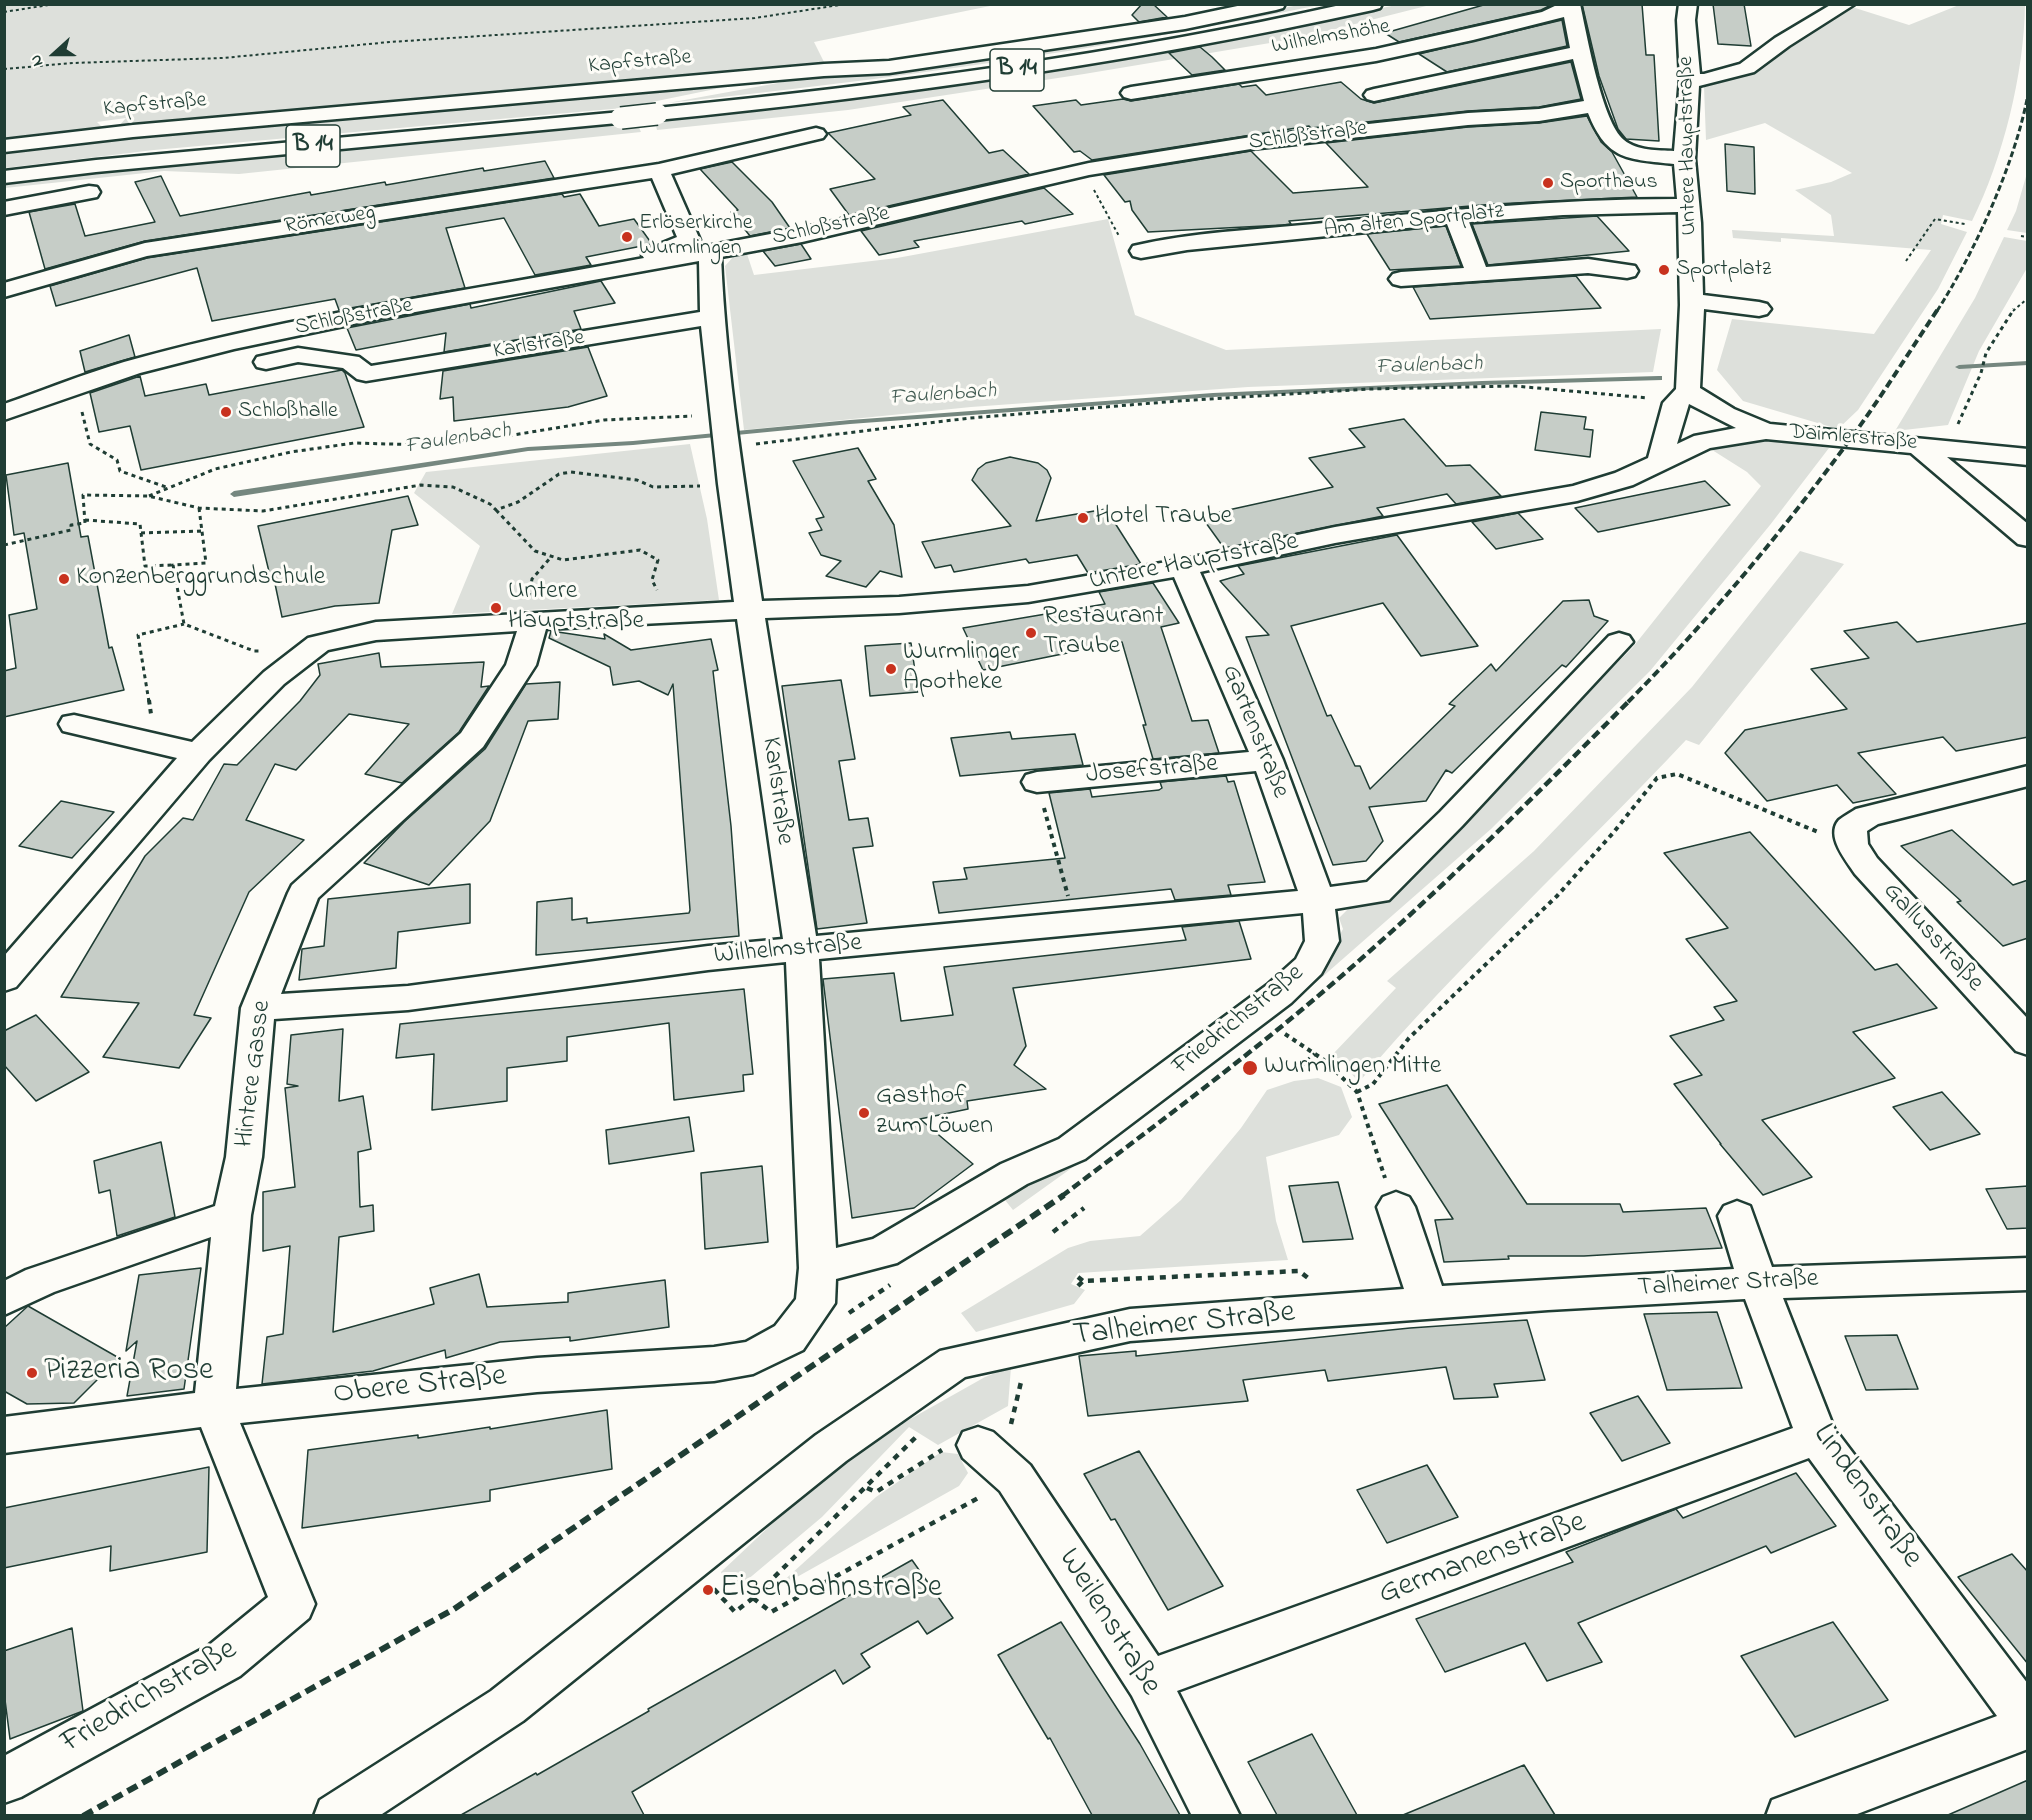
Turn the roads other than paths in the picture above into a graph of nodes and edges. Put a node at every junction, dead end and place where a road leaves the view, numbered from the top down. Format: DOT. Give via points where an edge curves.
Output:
graph roads {
  1 [pos="1276,4"];
  2 [pos="1373,4"];
  3 [pos="1688,4"];
  4 [pos="1846,4"];
  5 [pos="1571,5"];
  6 [pos="1580,52"];
  7 [pos="1690,79"];
  8 [pos="1131,93"];
  9 [pos="1374,95"];
  10 [pos="1597,105"];
  11 [pos="816,134"];
  12 [pos="4,146"];
  13 [pos="1684,159"];
  14 [pos="659,170"];
  15 [pos="4,177"];
  16 [pos="89,192"];
  17 [pos="1688,205"];
  18 [pos="4,209"];
  19 [pos="1456,218"];
  20 [pos="1141,251"];
  21 [pos="710,252"];
  22 [pos="1627,272"];
  23 [pos="1478,274"];
  24 [pos="577,278"];
  25 [pos="1401,279"];
  26 [pos="4,290"];
  27 [pos="1691,301"];
  28 [pos="1759,309"];
  29 [pos="712,317"];
  30 [pos="266,362"];
  31 [pos="1682,397"];
  32 [pos="7,409"];
  33 [pos="1766,431"];
  34 [pos="1917,445"];
  35 [pos="2028,457"];
  36 [pos="1660,460"];
  37 [pos="2028,538"];
  38 [pos="1184,567"];
  39 [pos="749,609"];
  40 [pos="534,621"];
  41 [pos="1619,642"];
  42 [pos="74,724"];
  43 [pos="198,753"];
  44 [pos="1268,760"];
  45 [pos="2028,776"];
  46 [pos="1037,782"];
  47 [pos="1318,900"];
  48 [pos="802,951"];
  49 [pos="4,979"];
  50 [pos="258,1008"];
  51 [pos="2028,1042"];
  52 [pos="1396,1207"];
  53 [pos="232,1215"];
  54 [pos="1737,1216"];
  55 [pos="2028,1275"];
  56 [pos="1758,1283"];
  57 [pos="826,1296"];
  58 [pos="4,1299"];
  59 [pos="1428,1303"];
  60 [pos="214,1408"];
  61 [pos="4,1436"];
  62 [pos="1817,1437"];
  63 [pos="978,1445"];
  64 [pos="1148,1681"];
  65 [pos="2028,1721"];
  66 [pos="2028,1727"];
  67 [pos="4,1781"];
  68 [pos="337,1815"];
  69 [pos="1217,1815"];
  70 [pos="1789,1815"];
  1 -- 12 [label="street, Kapfstraße" via="889,68 824,70 133,131"];
  2 -- 15 [label="street, B 14, bridge" via="1228,35 1040,67 834,95"];
  3 -- 7 [label="street, Untere Hauptstraße"];
  4 -- 7 [label="street" via="1782,42 1748,68 1705,80"];
  5 -- 6 [label="street, Wilhelmshöhe"];
  5 -- 8 [label="street, Wilhelmshöhe" via="1512,25 1379,54"];
  6 -- 9 [label="street"];
  6 -- 10 [label="street"];
  7 -- 13 [label="street, Untere Hauptstraße"];
  10 -- 13 [label="street" via="1608,137 1625,150"];
  10 -- 21 [label="street, Schloßstraße" via="1539,115 1261,142 1089,169 802,235"];
  11 -- 14 [label="street, Römerweg"];
  13 -- 17 [label="street, Untere Hauptstraße"];
  14 -- 24 [label="street" via="689,240 661,253"];
  14 -- 26 [label="street, Römerweg" via="145,250"];
  16 -- 18 [label="street"];
  17 -- 19 [label="street, Am alten Sportplatz" via="1627,204"];
  17 -- 27 [label="street, Untere Hauptstraße"];
  19 -- 20 [label="street, Am alten Sportplatz" via="1187,243"];
  19 -- 23 [label="street"];
  21 -- 24 [label="street, Schloßstraße"];
  21 -- 29 [label="street, Karlstraße"];
  22 -- 23 [label="street" via="1587,266"];
  23 -- 25 [label="street"];
  24 -- 32 [label="street, Schloßstraße" via="382,311 233,342 131,368"];
  27 -- 28 [label="street"];
  27 -- 31 [label="street, Untere Hauptstraße"];
  29 -- 30 [label="street, Karlstraße" via="366,375 350,362 298,355"];
  29 -- 39 [label="street, Karlstraße"];
  31 -- 33 [label="street, Daimlerstraße"];
  31 -- 36 [label="street, Untere Hauptstraße"];
  33 -- 34 [label="street, Daimlerstraße"];
  33 -- 36 [label="street, Untere Hauptstraße" via="1703,441"];
  34 -- 35 [label="street, Daimlerstraße"];
  34 -- 37 [label="street"];
  36 -- 38 [label="street, Untere Hauptstraße" via="1624,479 1577,493 1335,535"];
  38 -- 39 [label="street, Untere Hauptstraße" via="1028,594 899,605"];
  38 -- 44 [label="street, Gartenstraße"];
  39 -- 40 [label="street, Untere Hauptstraße"];
  39 -- 48 [label="street, Karlstraße"];
  40 -- 43 [label="street, Untere Hauptstraße" via="376,631 318,644 274,678"];
  40 -- 50 [label="street, Hintere Gasse" via="521,665 472,740 304,893"];
  41 -- 47 [label="street" via="1377,892"];
  42 -- 43 [label="street"];
  43 -- 49 [label="street, Untere Hauptstraße"];
  44 -- 46 [label="street, Josefstraße"];
  44 -- 47 [label="street, Gartenstraße"];
  45 -- 51 [label="street, Gallusstraße" via="1867,816 1851,836 1866,866"];
  47 -- 48 [label="street, Wilhelmstraße"];
  47 -- 57 [label="street, Friedrichstraße" via="1322,941 1310,966 1270,1001 1072,1149 1014,1174 883,1251"];
  48 -- 50 [label="street, Wilhelmstraße" via="708,958 408,998"];
  48 -- 57 [label="street, Karlstraße"];
  50 -- 53 [label="street, Hintere Gasse" via="244,1156"];
  52 -- 59 [label="street"];
  53 -- 58 [label="street" via="40,1281"];
  53 -- 60 [label="street, Hintere Gasse"];
  54 -- 56 [label="street, Lindenstraße"];
  55 -- 56 [label="street, Talheimer Straße"];
  56 -- 59 [label="street, Talheimer Straße"];
  56 -- 62 [label="street, Lindenstraße"];
  57 -- 60 [label="street, Obere Straße" via="789,1338 753,1357 714,1364 537,1375"];
  59 -- 68 [label="street, Talheimer Straße" via="1130,1325 954,1363 758,1505 507,1706"];
  60 -- 61 [label="street, Obere Straße"];
  60 -- 67 [label="street, Friedrichstraße" via="293,1604 224,1661"];
  62 -- 64 [label="street, Germanenstraße"];
  62 -- 65 [label="street, Lindenstraße"];
  63 -- 64 [label="street, Weilenstraße" via="1015,1478"];
  64 -- 69 [label="street, Weilenstraße"];
  66 -- 70 [label="street"];
}
